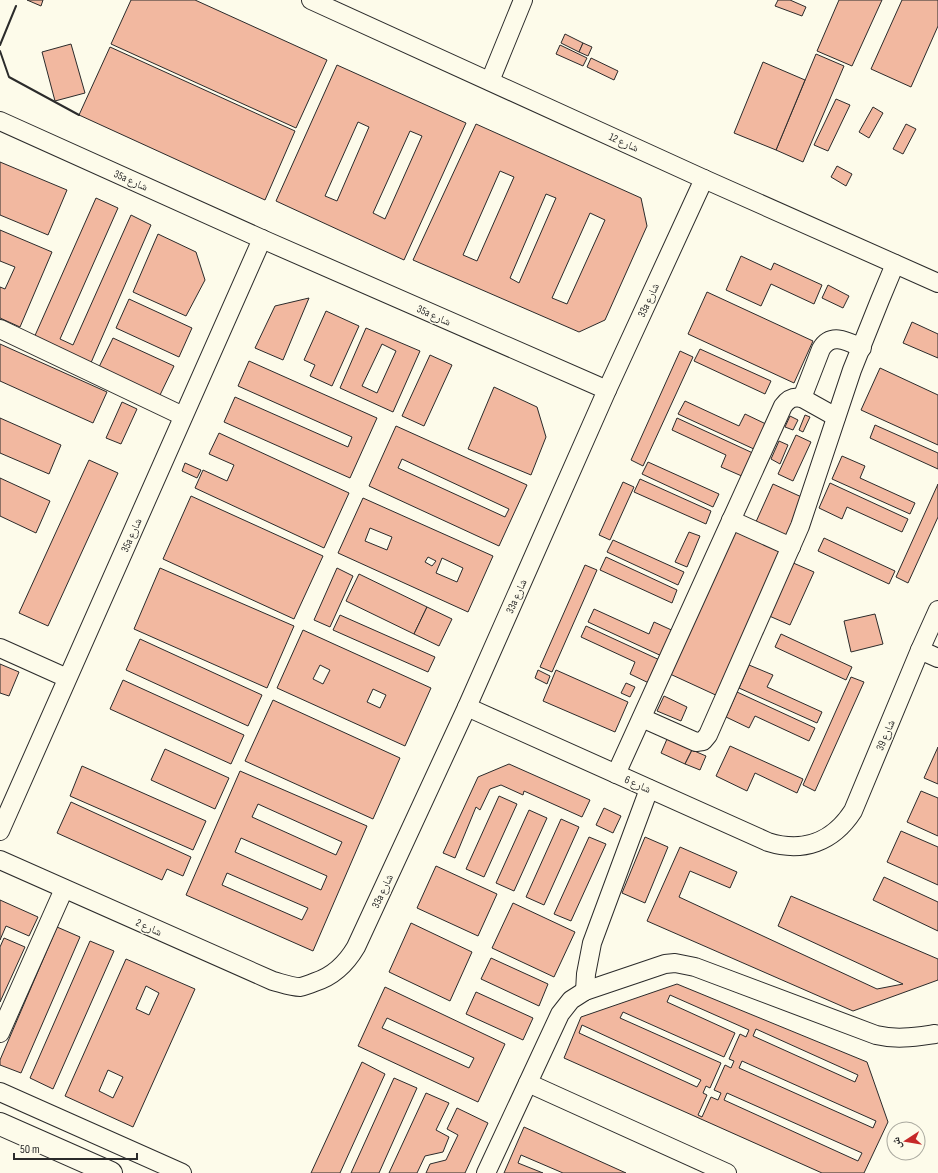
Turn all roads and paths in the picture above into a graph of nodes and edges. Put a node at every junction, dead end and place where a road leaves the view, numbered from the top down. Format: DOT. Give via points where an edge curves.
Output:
graph roads {
  1 [pos="311,0"];
  2 [pos="524,0"];
  3 [pos="490,81"];
  4 [pos="0,121"];
  5 [pos="704,179"];
  6 [pos="262,239"];
  7 [pos="895,264"];
  8 [pos="938,283"];
  9 [pos="0,329"];
  10 [pos="862,348"];
  11 [pos="607,390"];
  12 [pos="802,398"];
  13 [pos="183,416"];
  14 [pos="836,417"];
  15 [pos="731,520"];
  16 [pos="791,547"];
  17 [pos="938,610"];
  18 [pos="0,648"];
  19 [pos="920,650"];
  20 [pos="938,658"];
  21 [pos="67,678"];
  22 [pos="467,707"];
  23 [pos="642,718"];
  24 [pos="616,774"];
  25 [pos="649,789"];
  26 [pos="0,831"];
  27 [pos="813,844"];
  28 [pos="0,860"];
  29 [pos="64,889"];
  30 [pos="300,987"];
  31 [pos="585,991"];
  32 [pos="0,1033"];
  33 [pos="935,1034"];
  34 [pos="528,1083"];
  35 [pos="0,1092"];
  36 [pos="0,1124"];
  37 [pos="111,1173"];
  38 [pos="182,1173"];
  39 [pos="486,1173"];
  40 [pos="727,1173"];
  1 -- 3 [label="street, شارع 12"];
  2 -- 3 [label="street"];
  3 -- 5 [label="street, شارع 12"];
  4 -- 6 [label="street, 35a شارع"];
  5 -- 7 [label="street, شارع 12"];
  5 -- 11 [label="street, 33a شارع"];
  6 -- 11 [label="street, 35a شارع"];
  6 -- 13 [label="street, 35a شارع"];
  7 -- 8 [label="street, شارع 12"];
  7 -- 10 [label="street"];
  9 -- 13 [label="street"];
  10 -- 12 [label="street" via="839,339 826,342"];
  10 -- 14 [label="street"];
  11 -- 22 [label="street, 33a شارع"];
  12 -- 14 [label="street"];
  12 -- 15 [label="street" via="793,397 785,402"];
  13 -- 21 [label="street, 35a شارع"];
  14 -- 16 [label="street" via="808,505"];
  15 -- 16 [label="street"];
  15 -- 23 [label="street"];
  16 -- 23 [label="street" via="706,738 696,742"];
  17 -- 19 [label="street, شارع 39"];
  18 -- 21 [label="street"];
  19 -- 20 [label="street"];
  19 -- 27 [label="street, شارع 39" via="853,811 836,831"];
  21 -- 26 [label="street, 35a شارع"];
  22 -- 24 [label="street, شارع 6"];
  22 -- 30 [label="street, 33a شارع" via="356,947 346,962 333,974"];
  23 -- 24 [label="street"];
  24 -- 25 [label="street, شارع 6"];
  25 -- 27 [label="street, شارع 6" via="768,842 790,847"];
  25 -- 31 [label="street" via="592,943"];
  28 -- 29 [label="street, شارع 2"];
  29 -- 30 [label="street, شارع 2" via="260,977"];
  29 -- 32 [label="street"];
  31 -- 33 [label="street" via="655,966 685,964 876,1035 895,1038"];
  31 -- 34 [label="street" via="571,1000 560,1014"];
  34 -- 39 [label="street"];
  34 -- 40 [label="street"];
  35 -- 38 [label="street"];
  36 -- 37 [label="main road"];
}
